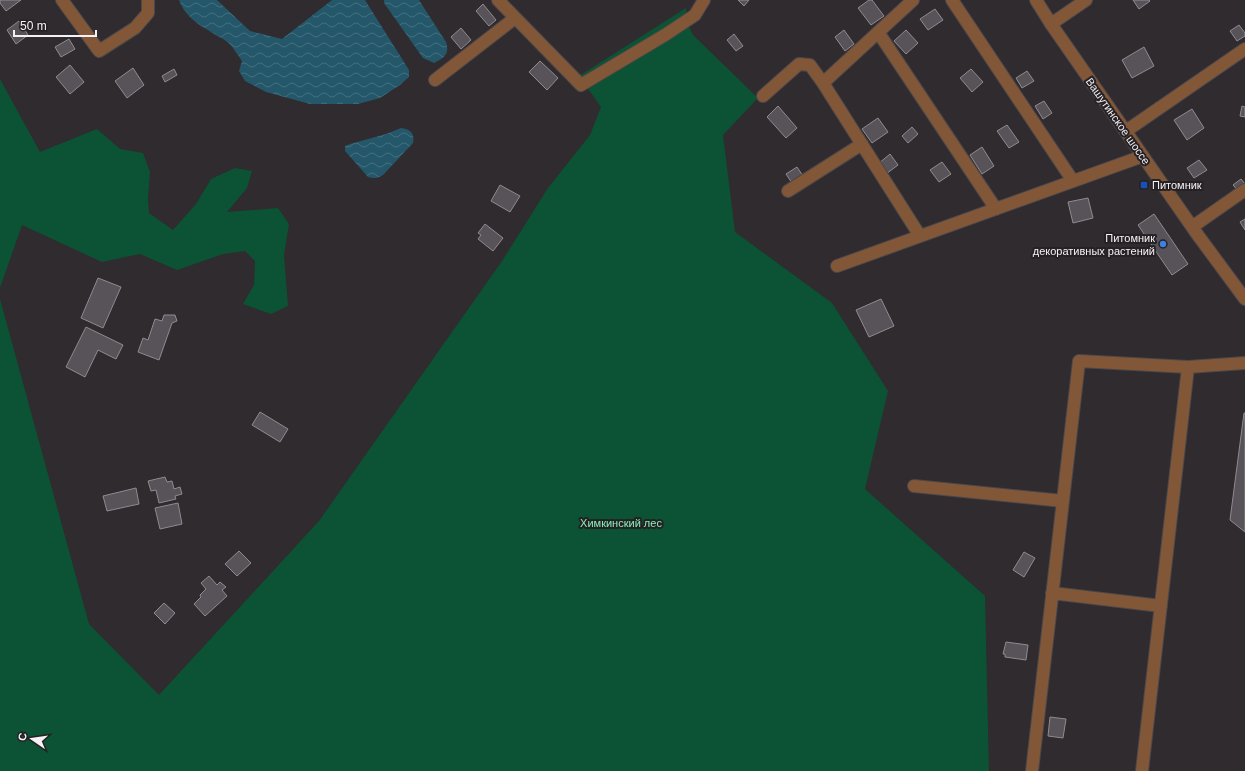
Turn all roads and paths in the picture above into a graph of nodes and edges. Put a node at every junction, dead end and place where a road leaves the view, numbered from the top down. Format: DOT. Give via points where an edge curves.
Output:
graph roads {
  1 [pos="62,0"];
  2 [pos="148,0"];
  3 [pos="498,0"];
  4 [pos="704,0"];
  5 [pos="913,0"];
  6 [pos="952,0"];
  7 [pos="1036,0"];
  8 [pos="1086,0"];
  9 [pos="515,18"];
  10 [pos="1051,24"];
  11 [pos="878,32"];
  12 [pos="1245,49"];
  13 [pos="436,80"];
  14 [pos="823,83"];
  15 [pos="763,96"];
  16 [pos="1126,131"];
  17 [pos="862,144"];
  18 [pos="1143,156"];
  19 [pos="1073,181"];
  20 [pos="788,190"];
  21 [pos="1245,190"];
  22 [pos="996,209"];
  23 [pos="1192,227"];
  24 [pos="920,236"];
  25 [pos="837,266"];
  26 [pos="1245,298"];
  27 [pos="1245,363"];
  28 [pos="1188,367"];
  29 [pos="914,486"];
  30 [pos="1063,501"];
  31 [pos="1052,594"];
  32 [pos="1161,606"];
  33 [pos="1032,771"];
  34 [pos="1142,771"];
  1 -- 2 [label="street" via="99,51 135,28 148,13"];
  3 -- 9 [label="street"];
  4 -- 9 [label="street" via="695,15 581,85"];
  5 -- 11 [label="street"];
  6 -- 19 [label="street"];
  7 -- 10 [label="street, Вашутинское шоссе"];
  8 -- 10 [label="street"];
  9 -- 13 [label="street"];
  10 -- 16 [label="street, Вашутинское шоссе"];
  11 -- 14 [label="street"];
  11 -- 22 [label="street"];
  12 -- 16 [label="street"];
  14 -- 15 [label="street" via="810,65 799,64"];
  14 -- 17 [label="street"];
  16 -- 18 [label="street, Вашутинское шоссе"];
  17 -- 20 [label="street"];
  17 -- 24 [label="street"];
  18 -- 19 [label="street"];
  18 -- 23 [label="street, Вашутинское шоссе"];
  19 -- 22 [label="street"];
  21 -- 23 [label="street"];
  22 -- 24 [label="street"];
  23 -- 26 [label="street, Вашутинское шоссе"];
  24 -- 25 [label="street"];
  27 -- 28 [label="street"];
  28 -- 30 [label="street" via="1079,361"];
  28 -- 32 [label="street"];
  29 -- 30 [label="street"];
  30 -- 31 [label="street"];
  31 -- 32 [label="street"];
  31 -- 33 [label="street"];
  32 -- 34 [label="street"];
}
